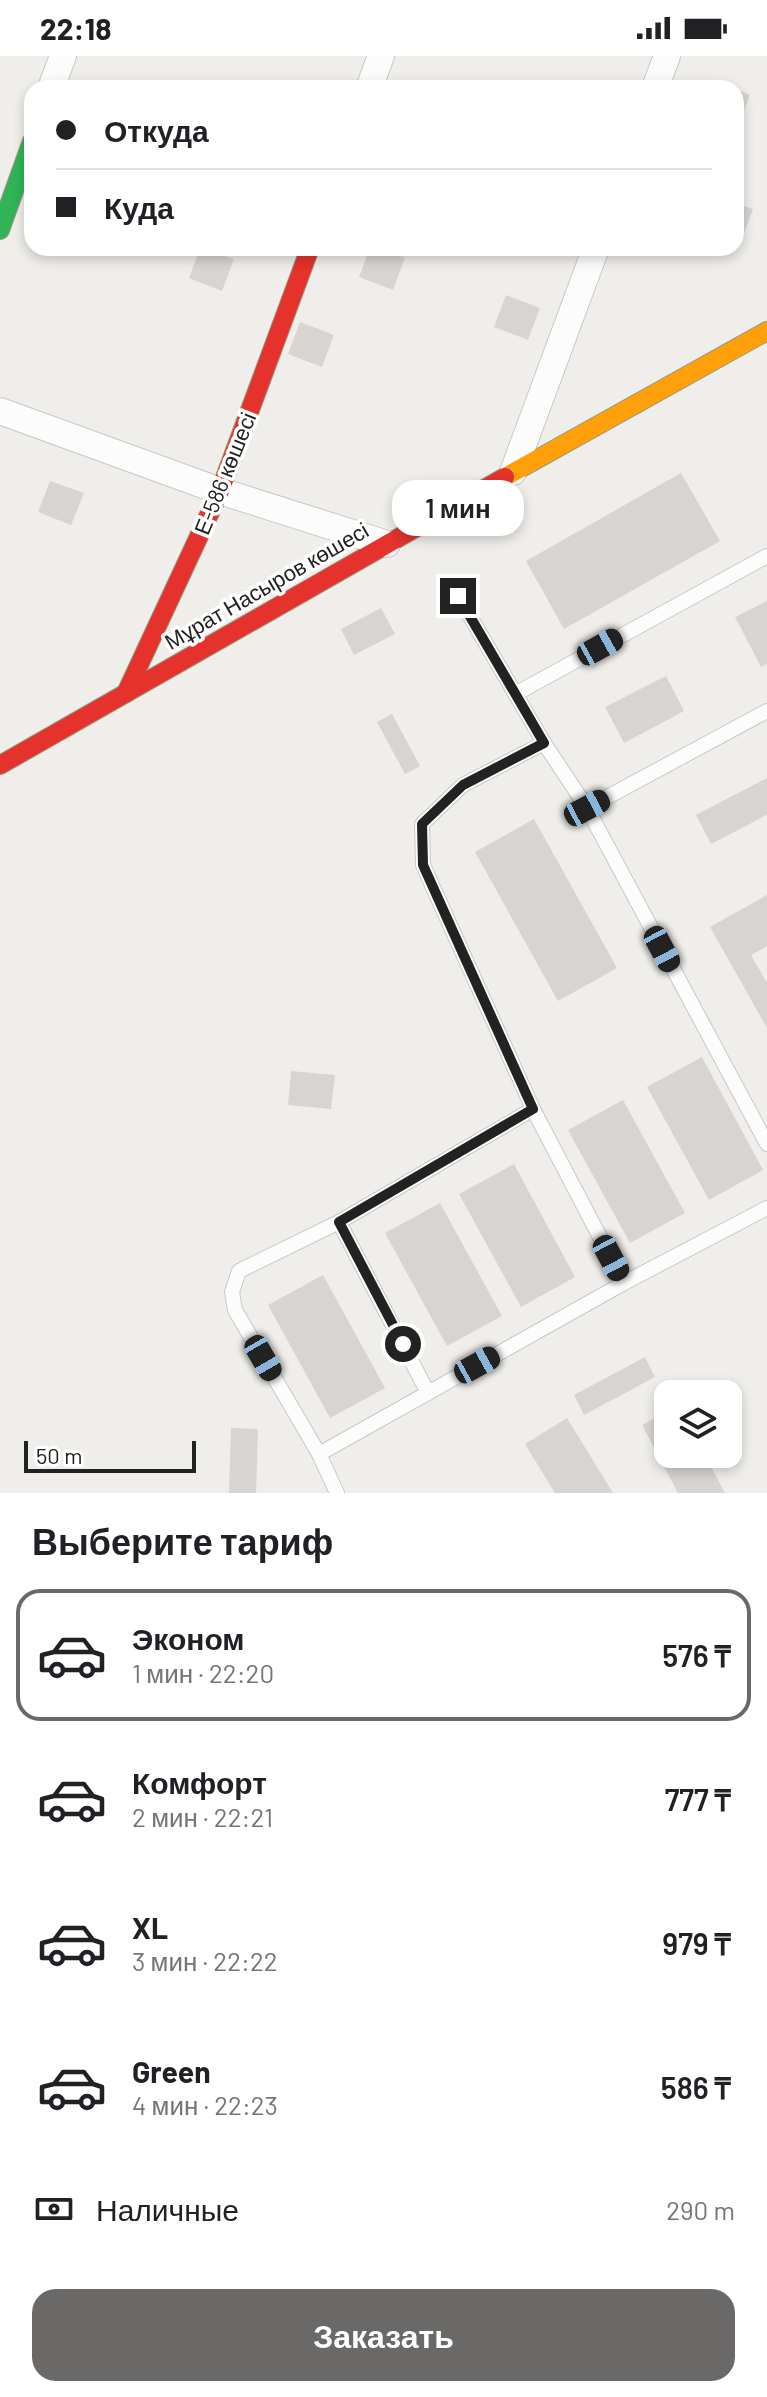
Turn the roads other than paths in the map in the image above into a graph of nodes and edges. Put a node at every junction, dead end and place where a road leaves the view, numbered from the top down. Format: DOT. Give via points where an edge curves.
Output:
graph roads {
  1 [pos="63,56"];
  2 [pos="381,56"];
  3 [pos="667,56"];
  4 [pos="54,80"];
  5 [pos="372,80"];
  6 [pos="658,80"];
  7 [pos="24,163"];
  8 [pos="0,230"];
  9 [pos="307,256"];
  10 [pos="593,256"];
  11 [pos="767,331"];
  12 [pos="0,411"];
  13 [pos="513,472"];
  14 [pos="220,491"];
  15 [pos="387,544"];
  16 [pos="767,556"];
  17 [pos="458,596"];
  18 [pos="126,693"];
  19 [pos="517,693"];
  20 [pos="767,711"];
  21 [pos="544,743"];
  22 [pos="0,765"];
  23 [pos="587,808"];
  24 [pos="533,1109"];
  25 [pos="767,1144"];
  26 [pos="767,1208"];
  27 [pos="339,1222"];
  28 [pos="624,1283"];
  29 [pos="428,1393"];
  30 [pos="319,1454"];
  31 [pos="337,1493"];
  1 -- 4 [label="street"];
  2 -- 5 [label="street"];
  3 -- 6 [label="street"];
  7 -- 8 [label="street"];
  9 -- 14 [label="street, Е-586 көшесі"];
  10 -- 13 [label="street"];
  11 -- 13 [label="street, Мұрат Насыров көшесі"];
  12 -- 14 [label="street"];
  13 -- 15 [label="street, Мұрат Насыров көшесі"];
  14 -- 15 [label="street"];
  14 -- 18 [label="street, Е-586 көшесі"];
  15 -- 18 [label="street, Мұрат Насыров көшесі"];
  16 -- 19 [label="lane"];
  17 -- 19 [label="lane"];
  18 -- 22 [label="street, Мұрат Насыров көшесі"];
  19 -- 21 [label="lane"];
  20 -- 23 [label="lane"];
  21 -- 23 [label="lane"];
  21 -- 24 [label="lane" via="463,785 422,824 423,865"];
  23 -- 25 [label="lane"];
  24 -- 27 [label="lane"];
  24 -- 28 [label="lane"];
  26 -- 28 [label="lane"];
  27 -- 29 [label="lane"];
  27 -- 30 [label="lane" via="239,1271 232,1292 235,1310"];
  28 -- 29 [label="lane"];
  29 -- 30 [label="lane"];
  30 -- 31 [label="lane"];
}
